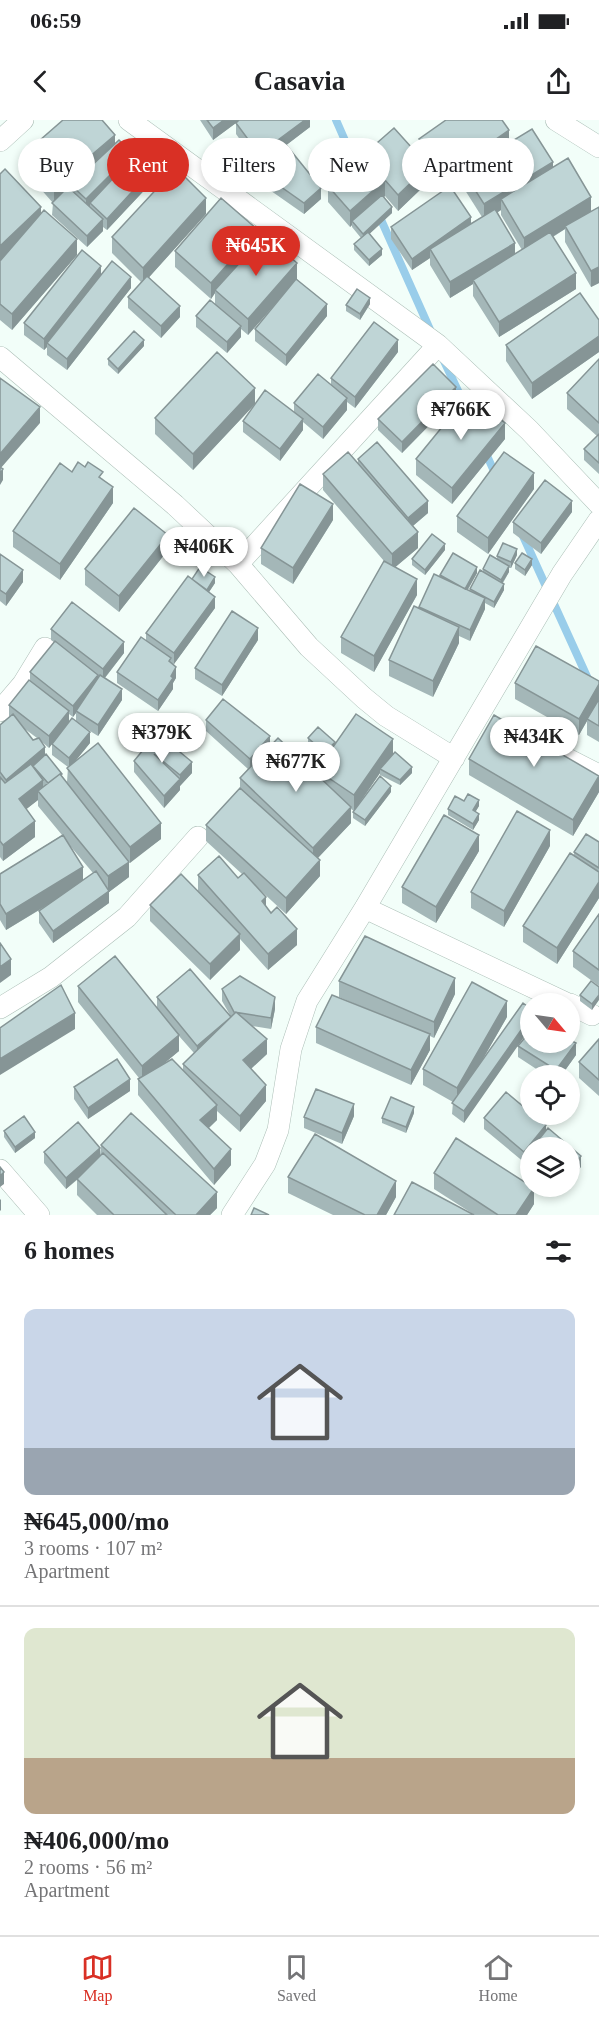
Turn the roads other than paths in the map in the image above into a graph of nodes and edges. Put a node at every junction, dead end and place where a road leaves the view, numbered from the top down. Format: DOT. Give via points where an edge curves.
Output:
graph roads {
  1 [pos="23,120"];
  2 [pos="129,120"];
  3 [pos="556,120"];
  4 [pos="0,141"];
  5 [pos="599,147"];
  6 [pos="438,345"];
  7 [pos="0,357"];
  8 [pos="599,504"];
  9 [pos="599,520"];
  10 [pos="238,564"];
  11 [pos="45,648"];
  12 [pos="0,711"];
  13 [pos="538,743"];
  14 [pos="454,758"];
  15 [pos="599,775"];
  16 [pos="198,837"];
  17 [pos="365,908"];
  18 [pos="546,993"];
  19 [pos="0,1008"];
  20 [pos="580,1009"];
  21 [pos="592,1015"];
  22 [pos="0,1170"];
  23 [pos="39,1215"];
  24 [pos="232,1215"];
  1 -- 4 [label="street"];
  2 -- 6 [label="street"];
  3 -- 5 [label="street"];
  6 -- 8 [label="street" via="529,430"];
  6 -- 10 [label="street"];
  7 -- 10 [label="street" via="127,463"];
  9 -- 14 [label="street" via="562,574 491,715"];
  10 -- 14 [label="street" via="309,647 364,698"];
  11 -- 12 [label="street" via="23,684"];
  13 -- 15 [label="street"];
  14 -- 17 [label="street"];
  16 -- 19 [label="street" via="127,917 51,977"];
  17 -- 18 [label="street"];
  17 -- 24 [label="street" via="306,1001 291,1049 278,1130 265,1164"];
  20 -- 21 [label="street"];
  22 -- 23 [label="street"];
}
